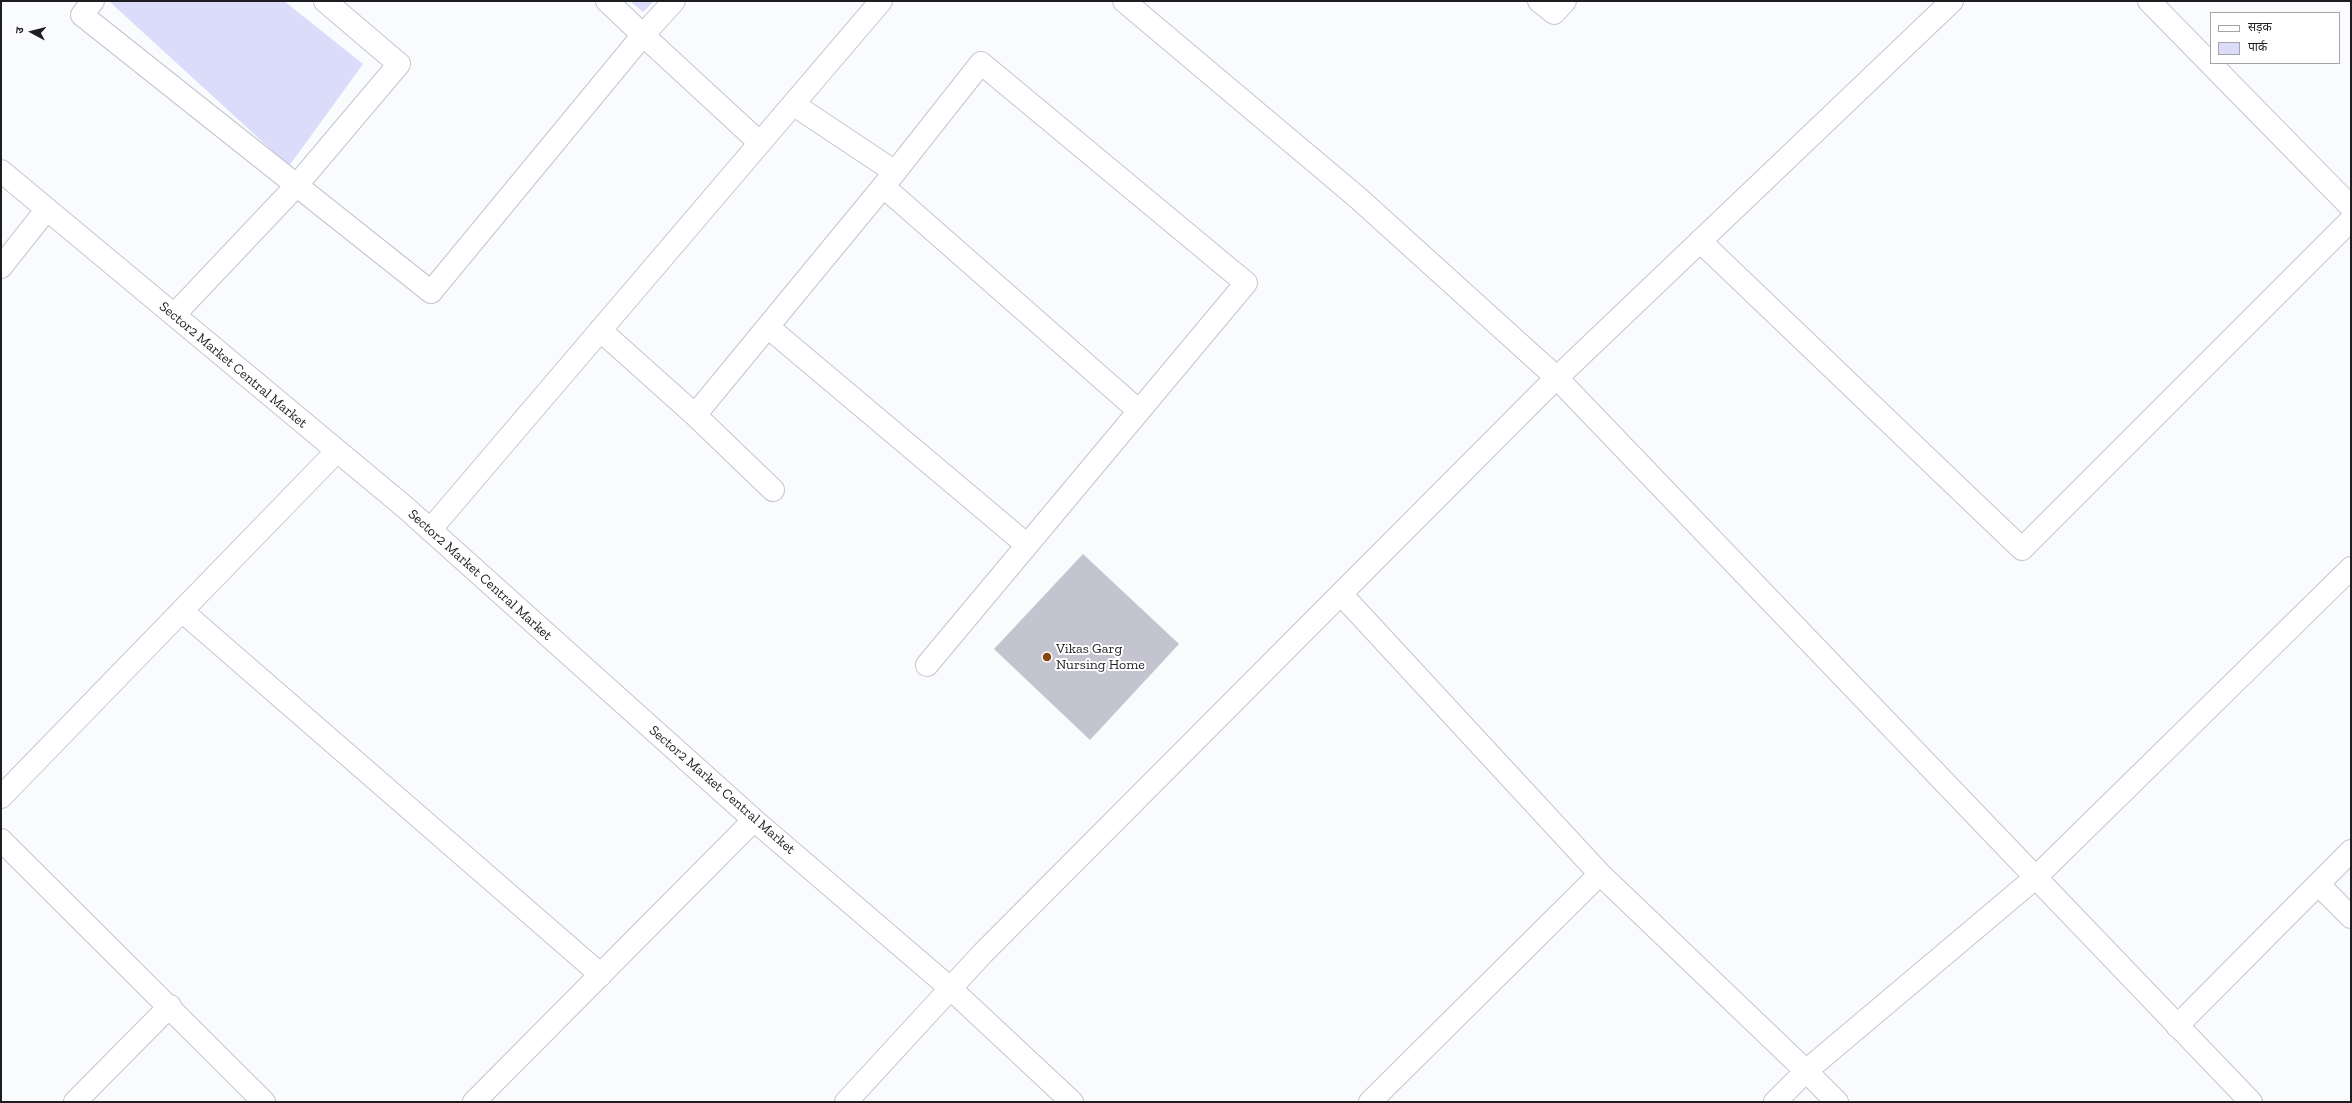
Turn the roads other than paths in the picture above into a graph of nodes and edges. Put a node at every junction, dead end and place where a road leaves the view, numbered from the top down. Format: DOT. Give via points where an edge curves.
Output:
graph roads {
  1 [pos="93,1"];
  2 [pos="325,1"];
  3 [pos="607,1"];
  4 [pos="674,1"];
  5 [pos="881,1"];
  6 [pos="1124,1"];
  7 [pos="1539,1"];
  8 [pos="1565,1"];
  9 [pos="1952,1"];
  10 [pos="2149,1"];
  11 [pos="643,35"];
  12 [pos="2210,63"];
  13 [pos="2211,64"];
  14 [pos="793,104"];
  15 [pos="760,143"];
  16 [pos="1,172"];
  17 [pos="890,179"];
  18 [pos="296,186"];
  19 [pos="2351,207"];
  20 [pos="47,209"];
  21 [pos="2351,220"];
  22 [pos="1700,241"];
  23 [pos="1,267"];
  24 [pos="174,316"];
  25 [pos="768,327"];
  26 [pos="600,330"];
  27 [pos="1557,378"];
  28 [pos="1139,411"];
  29 [pos="695,415"];
  30 [pos="337,450"];
  31 [pos="773,490"];
  32 [pos="430,530"];
  33 [pos="1027,545"];
  34 [pos="2351,570"];
  35 [pos="1341,594"];
  36 [pos="182,611"];
  37 [pos="927,665"];
  38 [pos="1,797"];
  39 [pos="754,820"];
  40 [pos="1,840"];
  41 [pos="2351,851"];
  42 [pos="1600,874"];
  43 [pos="2035,878"];
  44 [pos="2318,884"];
  45 [pos="2351,917"];
  46 [pos="601,975"];
  47 [pos="950,988"];
  48 [pos="170,1006"];
  49 [pos="2177,1026"];
  50 [pos="1806,1071"];
  51 [pos="75,1102"];
  52 [pos="264,1102"];
  53 [pos="474,1102"];
  54 [pos="846,1102"];
  55 [pos="1072,1102"];
  56 [pos="1370,1102"];
  57 [pos="1775,1102"];
  58 [pos="1837,1102"];
  59 [pos="2251,1102"];
  1 -- 18 [label="street" via="82,15"];
  2 -- 18 [label="street" via="399,64"];
  3 -- 11 [label="street"];
  4 -- 11 [label="street"];
  5 -- 14 [label="street"];
  6 -- 27 [label="street" via="1357,197"];
  7 -- 8 [label="street" via="1554,13"];
  9 -- 22 [label="street"];
  10 -- 12 [label="street"];
  11 -- 15 [label="street"];
  11 -- 18 [label="street" via="431,292"];
  13 -- 19 [label="street"];
  14 -- 15 [label="street"];
  14 -- 17 [label="street"];
  15 -- 26 [label="street"];
  16 -- 20 [label="street, Sector2 Market Central Market"];
  17 -- 25 [label="street"];
  17 -- 28 [label="street"];
  17 -- 28 [label="street" via="981,63 1246,283"];
  18 -- 24 [label="street"];
  20 -- 23 [label="street"];
  20 -- 24 [label="street, Sector2 Market Central Market"];
  21 -- 22 [label="street" via="2022,549"];
  22 -- 27 [label="street"];
  24 -- 30 [label="street, Sector2 Market Central Market"];
  25 -- 29 [label="street"];
  25 -- 33 [label="street"];
  26 -- 29 [label="street"];
  26 -- 32 [label="street"];
  27 -- 35 [label="street"];
  27 -- 43 [label="street"];
  28 -- 33 [label="street"];
  29 -- 31 [label="street"];
  30 -- 32 [label="street, Sector2 Market Central Market"];
  30 -- 36 [label="street"];
  32 -- 39 [label="street, Sector2 Market Central Market"];
  33 -- 37 [label="street"];
  34 -- 43 [label="street"];
  35 -- 42 [label="street"];
  35 -- 47 [label="street"];
  36 -- 38 [label="street"];
  36 -- 46 [label="street"];
  39 -- 46 [label="street"];
  39 -- 47 [label="street, Sector2 Market Central Market"];
  40 -- 48 [label="street"];
  41 -- 44 [label="street"];
  42 -- 50 [label="street"];
  42 -- 56 [label="street"];
  43 -- 49 [label="street"];
  43 -- 50 [label="street"];
  44 -- 45 [label="street"];
  44 -- 49 [label="street"];
  46 -- 53 [label="street"];
  47 -- 54 [label="street"];
  47 -- 55 [label="street, Sector2 Market Central Market"];
  48 -- 51 [label="street"];
  48 -- 52 [label="street"];
  49 -- 59 [label="street"];
  50 -- 57 [label="street"];
  50 -- 58 [label="street"];
}
